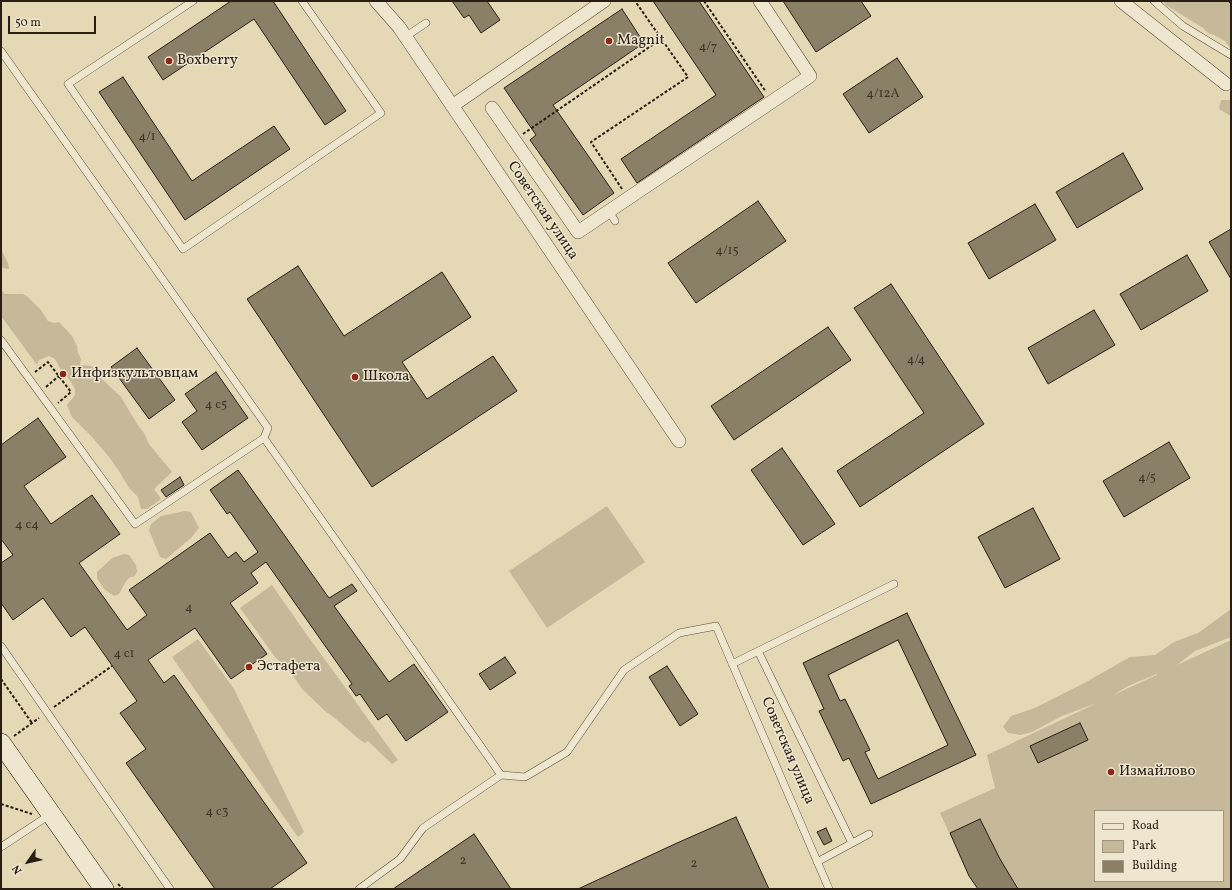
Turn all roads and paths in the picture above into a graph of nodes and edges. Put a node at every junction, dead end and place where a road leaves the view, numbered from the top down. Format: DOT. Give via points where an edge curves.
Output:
graph roads {
  1 [pos="192,1"];
  2 [pos="302,1"];
  3 [pos="376,1"];
  4 [pos="604,1"];
  5 [pos="635,1"];
  6 [pos="704,1"];
  7 [pos="760,1"];
  8 [pos="1121,1"];
  9 [pos="1154,1"];
  10 [pos="426,23"];
  11 [pos="405,37"];
  12 [pos="662,39"];
  13 [pos="1,51"];
  14 [pos="1231,55"];
  15 [pos="1226,84"];
  16 [pos="772,101"];
  17 [pos="452,106"];
  18 [pos="492,108"];
  19 [pos="514,140"];
  20 [pos="628,198"];
  21 [pos="1,340"];
  22 [pos="59,376"];
  23 [pos="28,377"];
  24 [pos="43,389"];
  25 [pos="50,408"];
  26 [pos="264,438"];
  27 [pos="679,441"];
  28 [pos="894,584"];
  29 [pos="1,646"];
  30 [pos="758,651"];
  31 [pos="732,664"];
  32 [pos="112,666"];
  33 [pos="1,679"];
  34 [pos="63,701"];
  35 [pos="48,712"];
  36 [pos="32,723"];
  37 [pos="6,740"];
  38 [pos="500,775"];
  39 [pos="1,804"];
  40 [pos="48,816"];
  41 [pos="869,834"];
  42 [pos="852,844"];
  43 [pos="1,847"];
  44 [pos="817,862"];
  45 [pos="104,889"];
  46 [pos="170,889"];
  47 [pos="359,889"];
  48 [pos="828,889"];
  1 -- 2 [label="lane" via="68,84 183,249 381,113"];
  3 -- 11 [label="street, Советская улица"];
  4 -- 17 [label="street"];
  5 -- 12 [label="path"];
  6 -- 16 [label="path"];
  7 -- 16 [label="street" via="810,76"];
  8 -- 15 [label="street"];
  9 -- 14 [label="lane" via="1183,26"];
  10 -- 11 [label="lane"];
  11 -- 17 [label="street, Советская улица"];
  12 -- 19 [label="path"];
  12 -- 20 [label="path" via="688,77 591,142"];
  13 -- 26 [label="lane" via="268,428"];
  16 -- 20 [label="street"];
  17 -- 27 [label="street, Советская улица"];
  18 -- 19 [label="street"];
  19 -- 20 [label="street" via="578,232 612,216"];
  21 -- 23 [label="lane"];
  22 -- 23 [label="path" via="48,362"];
  22 -- 24 [label="path"];
  22 -- 25 [label="path" via="71,392"];
  23 -- 25 [label="lane"];
  25 -- 26 [label="lane" via="135,524"];
  26 -- 38 [label="lane"];
  28 -- 30 [label="lane"];
  29 -- 35 [label="lane"];
  30 -- 31 [label="lane"];
  30 -- 42 [label="lane"];
  31 -- 38 [label="lane, Советская улица" via="716,626 679,633 624,670 567,752 525,777"];
  31 -- 44 [label="lane, Советская улица"];
  32 -- 34 [label="path"];
  33 -- 36 [label="path"];
  35 -- 36 [label="path"];
  35 -- 46 [label="lane"];
  36 -- 37 [label="path"];
  37 -- 40 [label="main road"];
  38 -- 47 [label="lane" via="423,828 400,859"];
  39 -- 40 [label="path"];
  40 -- 43 [label="lane"];
  40 -- 45 [label="main road"];
  41 -- 42 [label="lane"];
  42 -- 44 [label="lane"];
  44 -- 48 [label="lane, Советская улица"];
}
